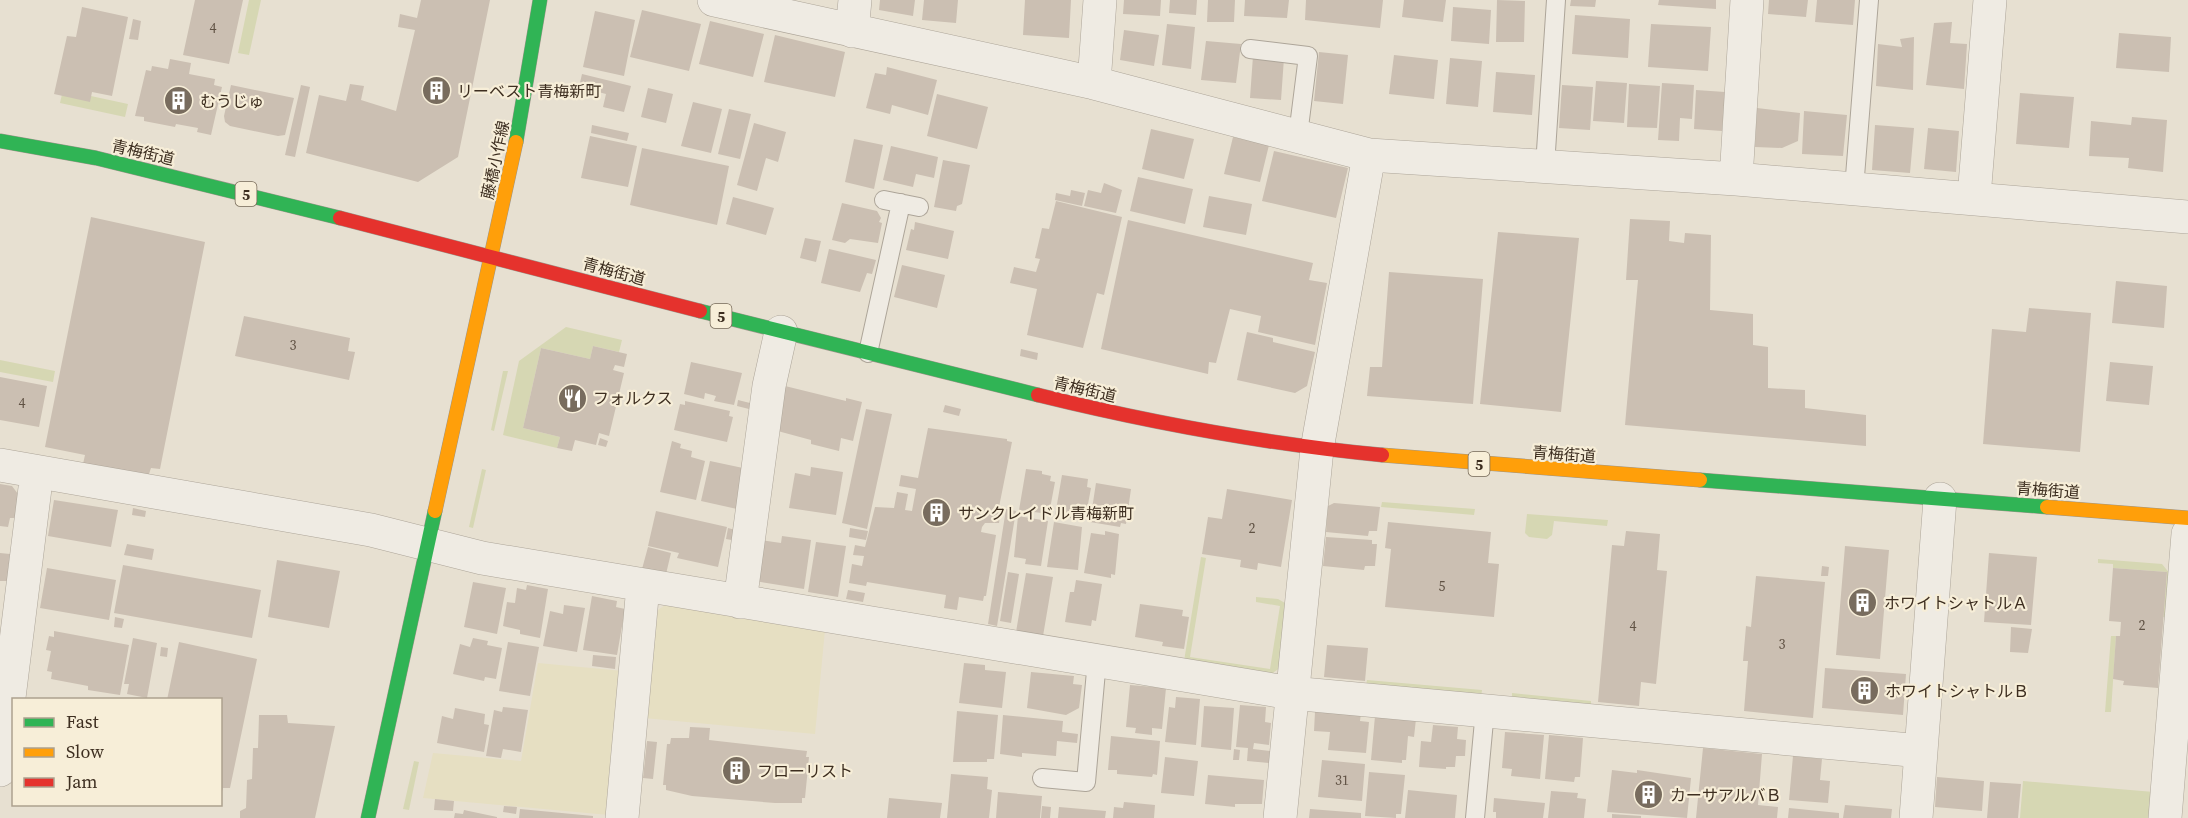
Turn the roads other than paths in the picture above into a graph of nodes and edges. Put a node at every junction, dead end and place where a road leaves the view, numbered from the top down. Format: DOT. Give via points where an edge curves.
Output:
graph roads {
  1 [pos="540,0"];
  2 [pos="714,0"];
  3 [pos="1100,0"];
  4 [pos="1556,0"];
  5 [pos="1747,0"];
  6 [pos="1869,0"];
  7 [pos="1990,0"];
  8 [pos="854,15"];
  9 [pos="1250,49"];
  10 [pos="1094,83"];
  11 [pos="1298,135"];
  12 [pos="0,141"];
  13 [pos="1369,155"];
  14 [pos="1545,166"];
  15 [pos="1736,178"];
  16 [pos="1854,189"];
  17 [pos="1974,197"];
  18 [pos="919,207"];
  19 [pos="2188,217"];
  20 [pos="490,255"];
  21 [pos="781,332"];
  22 [pos="867,352"];
  23 [pos="1317,448"];
  24 [pos="0,465"];
  25 [pos="37,472"];
  26 [pos="1940,499"];
  27 [pos="2188,518"];
  28 [pos="2188,534"];
  29 [pos="427,544"];
  30 [pos="643,586"];
  31 [pos="740,602"];
  32 [pos="1097,660"];
  33 [pos="1292,693"];
  34 [pos="1485,710"];
  35 [pos="1921,751"];
  36 [pos="0,770"];
  37 [pos="1042,778"];
  38 [pos="368,818"];
  39 [pos="622,818"];
  40 [pos="1280,818"];
  41 [pos="1475,818"];
  42 [pos="1916,818"];
  43 [pos="2165,818"];
  1 -- 20 [label="main road, 藤橋小作線" via="522,115"];
  2 -- 8 [label="street"];
  3 -- 10 [label="street"];
  4 -- 14 [label="lane"];
  5 -- 15 [label="street"];
  6 -- 16 [label="lane"];
  7 -- 17 [label="street"];
  8 -- 10 [label="street"];
  9 -- 11 [label="lane" via="1308,56"];
  10 -- 11 [label="street"];
  11 -- 13 [label="street"];
  12 -- 20 [label="main road, 青梅街道 / 5" via="184,178"];
  13 -- 14 [label="street"];
  13 -- 23 [label="street"];
  14 -- 15 [label="street"];
  15 -- 16 [label="street"];
  16 -- 17 [label="street"];
  17 -- 19 [label="street"];
  18 -- 22 [label="lane" via="893,202"];
  20 -- 21 [label="main road, 青梅街道 / 5"];
  20 -- 29 [label="main road, 藤橋小作線"];
  21 -- 22 [label="main road, 青梅街道 / 5"];
  21 -- 31 [label="street" via="769,386"];
  22 -- 23 [label="main road, 青梅街道 / 5" via="1168,424"];
  23 -- 26 [label="main road, 青梅街道 / 5"];
  23 -- 33 [label="street"];
  24 -- 25 [label="street"];
  25 -- 29 [label="street" via="371,530"];
  25 -- 36 [label="street"];
  26 -- 27 [label="main road, 青梅街道 / 5"];
  26 -- 35 [label="street"];
  28 -- 43 [label="street"];
  29 -- 30 [label="street" via="482,558"];
  29 -- 38 [label="main road, 藤橋小作線"];
  30 -- 31 [label="street"];
  30 -- 39 [label="street"];
  31 -- 32 [label="street"];
  32 -- 33 [label="street"];
  32 -- 37 [label="lane" via="1086,782"];
  33 -- 34 [label="street"];
  33 -- 40 [label="street"];
  34 -- 35 [label="street"];
  34 -- 41 [label="lane"];
  35 -- 42 [label="street"];
}
